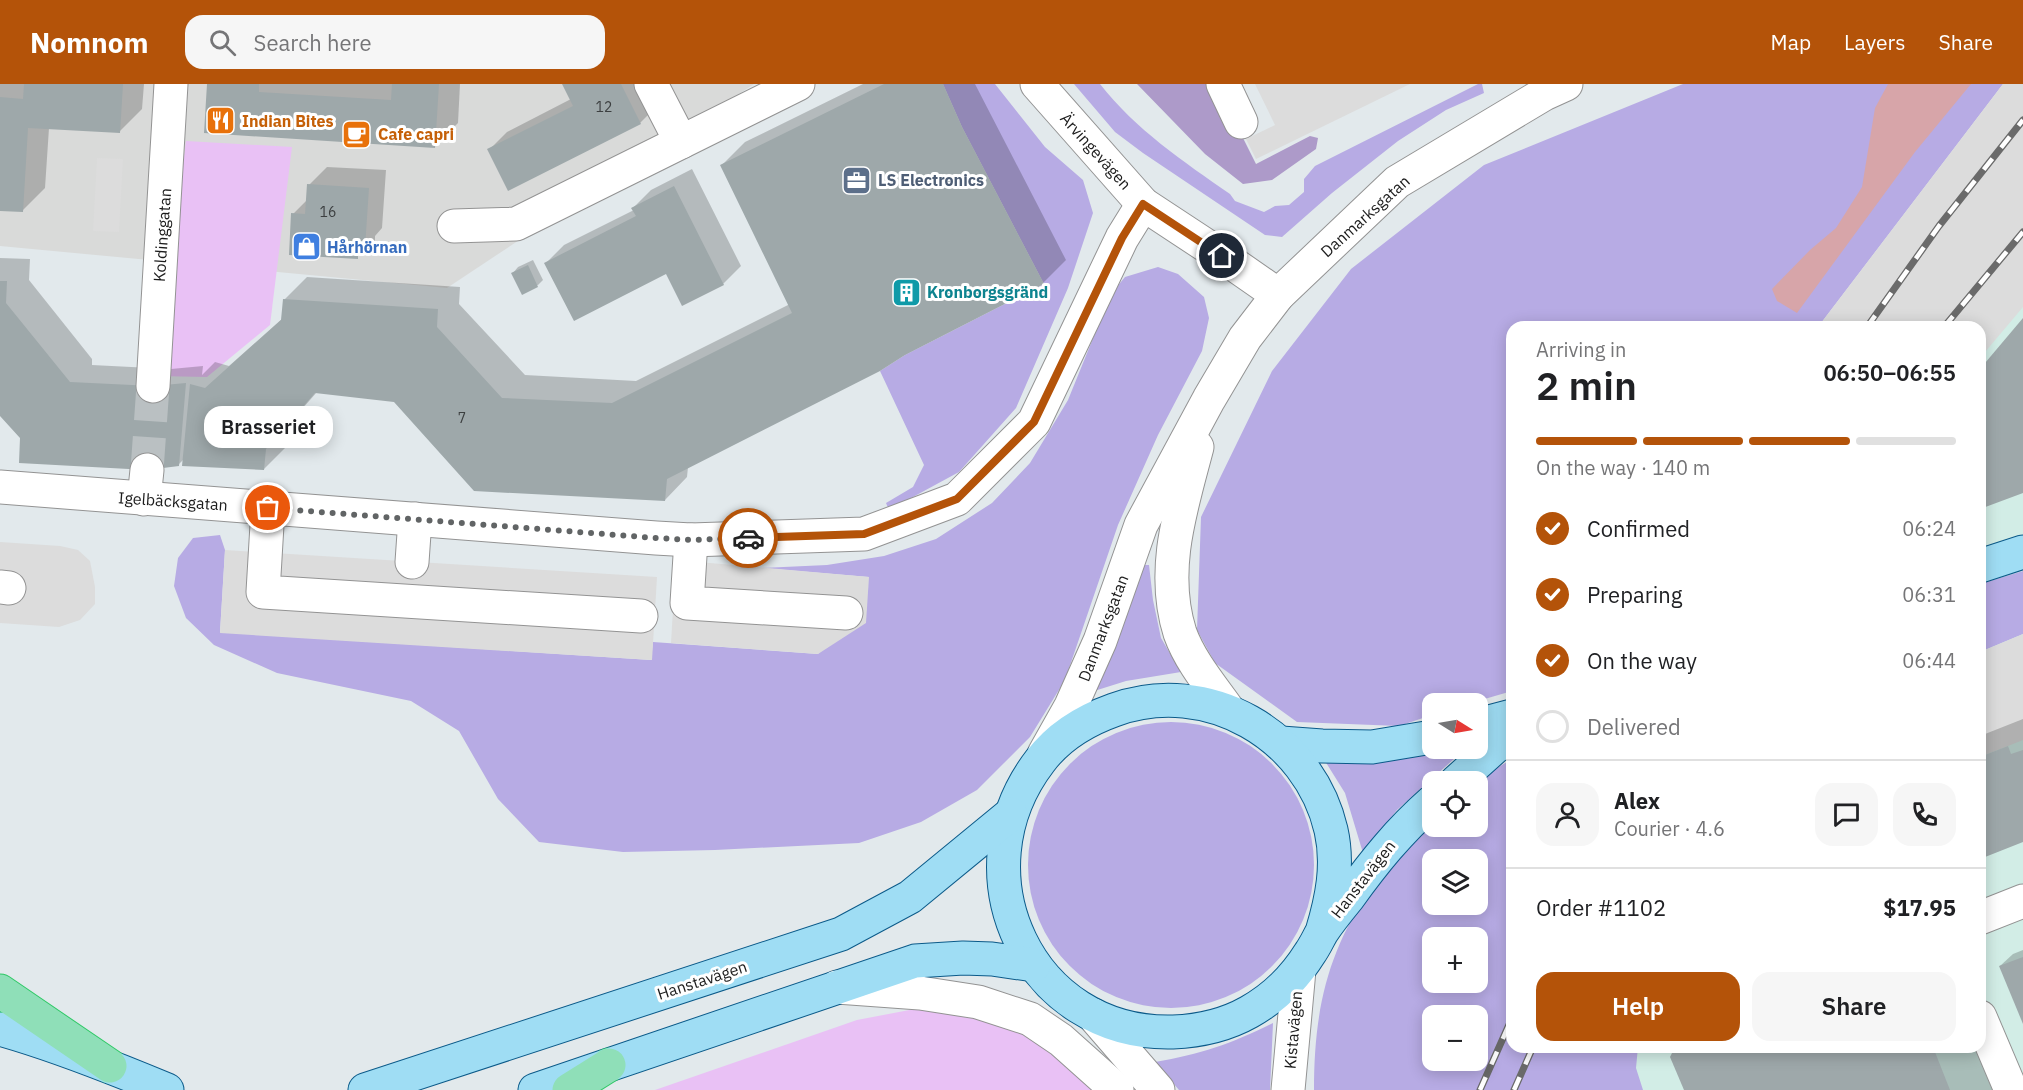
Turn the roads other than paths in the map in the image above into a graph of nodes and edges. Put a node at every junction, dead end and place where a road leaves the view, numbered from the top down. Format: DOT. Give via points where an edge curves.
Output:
graph roads {
  1 [pos="171,84"];
  2 [pos="651,84"];
  3 [pos="798,84"];
  4 [pos="1037,84"];
  5 [pos="1223,84"];
  6 [pos="1566,84"];
  7 [pos="1241,122"];
  8 [pos="681,142"];
  9 [pos="1143,204"];
  10 [pos="454,226"];
  11 [pos="1278,295"];
  12 [pos="153,386"];
  13 [pos="1209,399"];
  14 [pos="0,488"];
  15 [pos="268,508"];
  16 [pos="415,519"];
  17 [pos="691,540"];
  18 [pos="2023,552"];
  19 [pos="412,562"];
  20 [pos="1986,564"];
  21 [pos="846,613"];
  22 [pos="641,616"];
  23 [pos="1229,711"];
  24 [pos="1506,718"];
  25 [pos="1488,722"];
  26 [pos="1422,738"];
  27 [pos="1506,741"];
  28 [pos="1281,743"];
  29 [pos="1041,759"];
  30 [pos="1468,771"];
  31 [pos="1422,812"];
  32 [pos="1011,814"];
  33 [pos="2023,901"];
  34 [pos="1986,916"];
  35 [pos="1322,932"];
  36 [pos="1034,965"];
  37 [pos="1299,970"];
  38 [pos="837,987"];
  39 [pos="0,991"];
  40 [pos="1093,1015"];
  41 [pos="0,1029"];
  42 [pos="1986,1031"];
  43 [pos="609,1065"];
  44 [pos="110,1066"];
  45 [pos="167,1090"];
  46 [pos="365,1090"];
  47 [pos="535,1090"];
  48 [pos="569,1090"];
  49 [pos="1117,1090"];
  50 [pos="1158,1090"];
  51 [pos="1288,1090"];
  52 [pos="2011,1090"];
  1 -- 12 [label="street, Koldinggatan"];
  2 -- 8 [label="street"];
  3 -- 8 [label="street"];
  4 -- 9 [label="street, Ärvingevägen"];
  5 -- 7 [label="street"];
  6 -- 11 [label="street, Danmarksgatan" via="1397,182"];
  8 -- 10 [label="street" via="516,224"];
  9 -- 11 [label="street, Ärvingevägen"];
  9 -- 17 [label="street, Igelbäcksgatan" via="1122,238 1034,422 957,499 864,534"];
  11 -- 13 [label="street, Danmarksgatan" via="1245,339"];
  13 -- 23 [label="street, Danmarksgatan" via="1176,527 1172,592 1181,634"];
  13 -- 29 [label="street, Danmarksgatan" via="1141,525 1100,641 1071,706"];
  14 -- 15 [label="street, Igelbäcksgatan" via="145,484"];
  15 -- 16 [label="street, Igelbäcksgatan"];
  15 -- 22 [label="street" via="264,592"];
  16 -- 17 [label="street, Igelbäcksgatan"];
  16 -- 19 [label="street"];
  17 -- 21 [label="street" via="687,603"];
  18 -- 20 [label="main road"];
  23 -- 28 [label="main road, Hanstavägen" via="1257,724"];
  23 -- 29 [label="main road, Hanstavägen" via="1185,701 1128,705 1096,717 1066,735"];
  24 -- 25 [label="main road"];
  26 -- 28 [label="main road" via="1372,747"];
  27 -- 30 [label="main road"];
  28 -- 35 [label="main road, Hanstavägen" via="1304,769 1321,799 1331,831 1335,866 1332,900"];
  29 -- 32 [label="main road, Hanstavägen" via="1023,785"];
  31 -- 35 [label="main road, Hanstavägen" via="1383,850"];
  32 -- 36 [label="main road, Hanstavägen" via="1003,853 1004,892 1015,930"];
  32 -- 46 [label="main road, Hanstavägen" via="910,897 841,934"];
  33 -- 34 [label="street"];
  35 -- 37 [label="main road, Hanstavägen"];
  36 -- 38 [label="main road" via="963,958 915,961"];
  36 -- 40 [label="main road, Hanstavägen" via="1051,985"];
  37 -- 40 [label="main road, Hanstavägen" via="1250,1012 1220,1025 1188,1032 1123,1027"];
  37 -- 51 [label="street, Kistavägen"];
  38 -- 43 [label="main road"];
  38 -- 49 [label="street" via="978,1002 1030,1019 1061,1040"];
  39 -- 44 [label="highway"];
  40 -- 50 [label="street"];
  41 -- 44 [label="main road"];
  42 -- 52 [label="street"];
  43 -- 47 [label="main road"];
  43 -- 48 [label="highway"];
  44 -- 45 [label="main road"];
}
